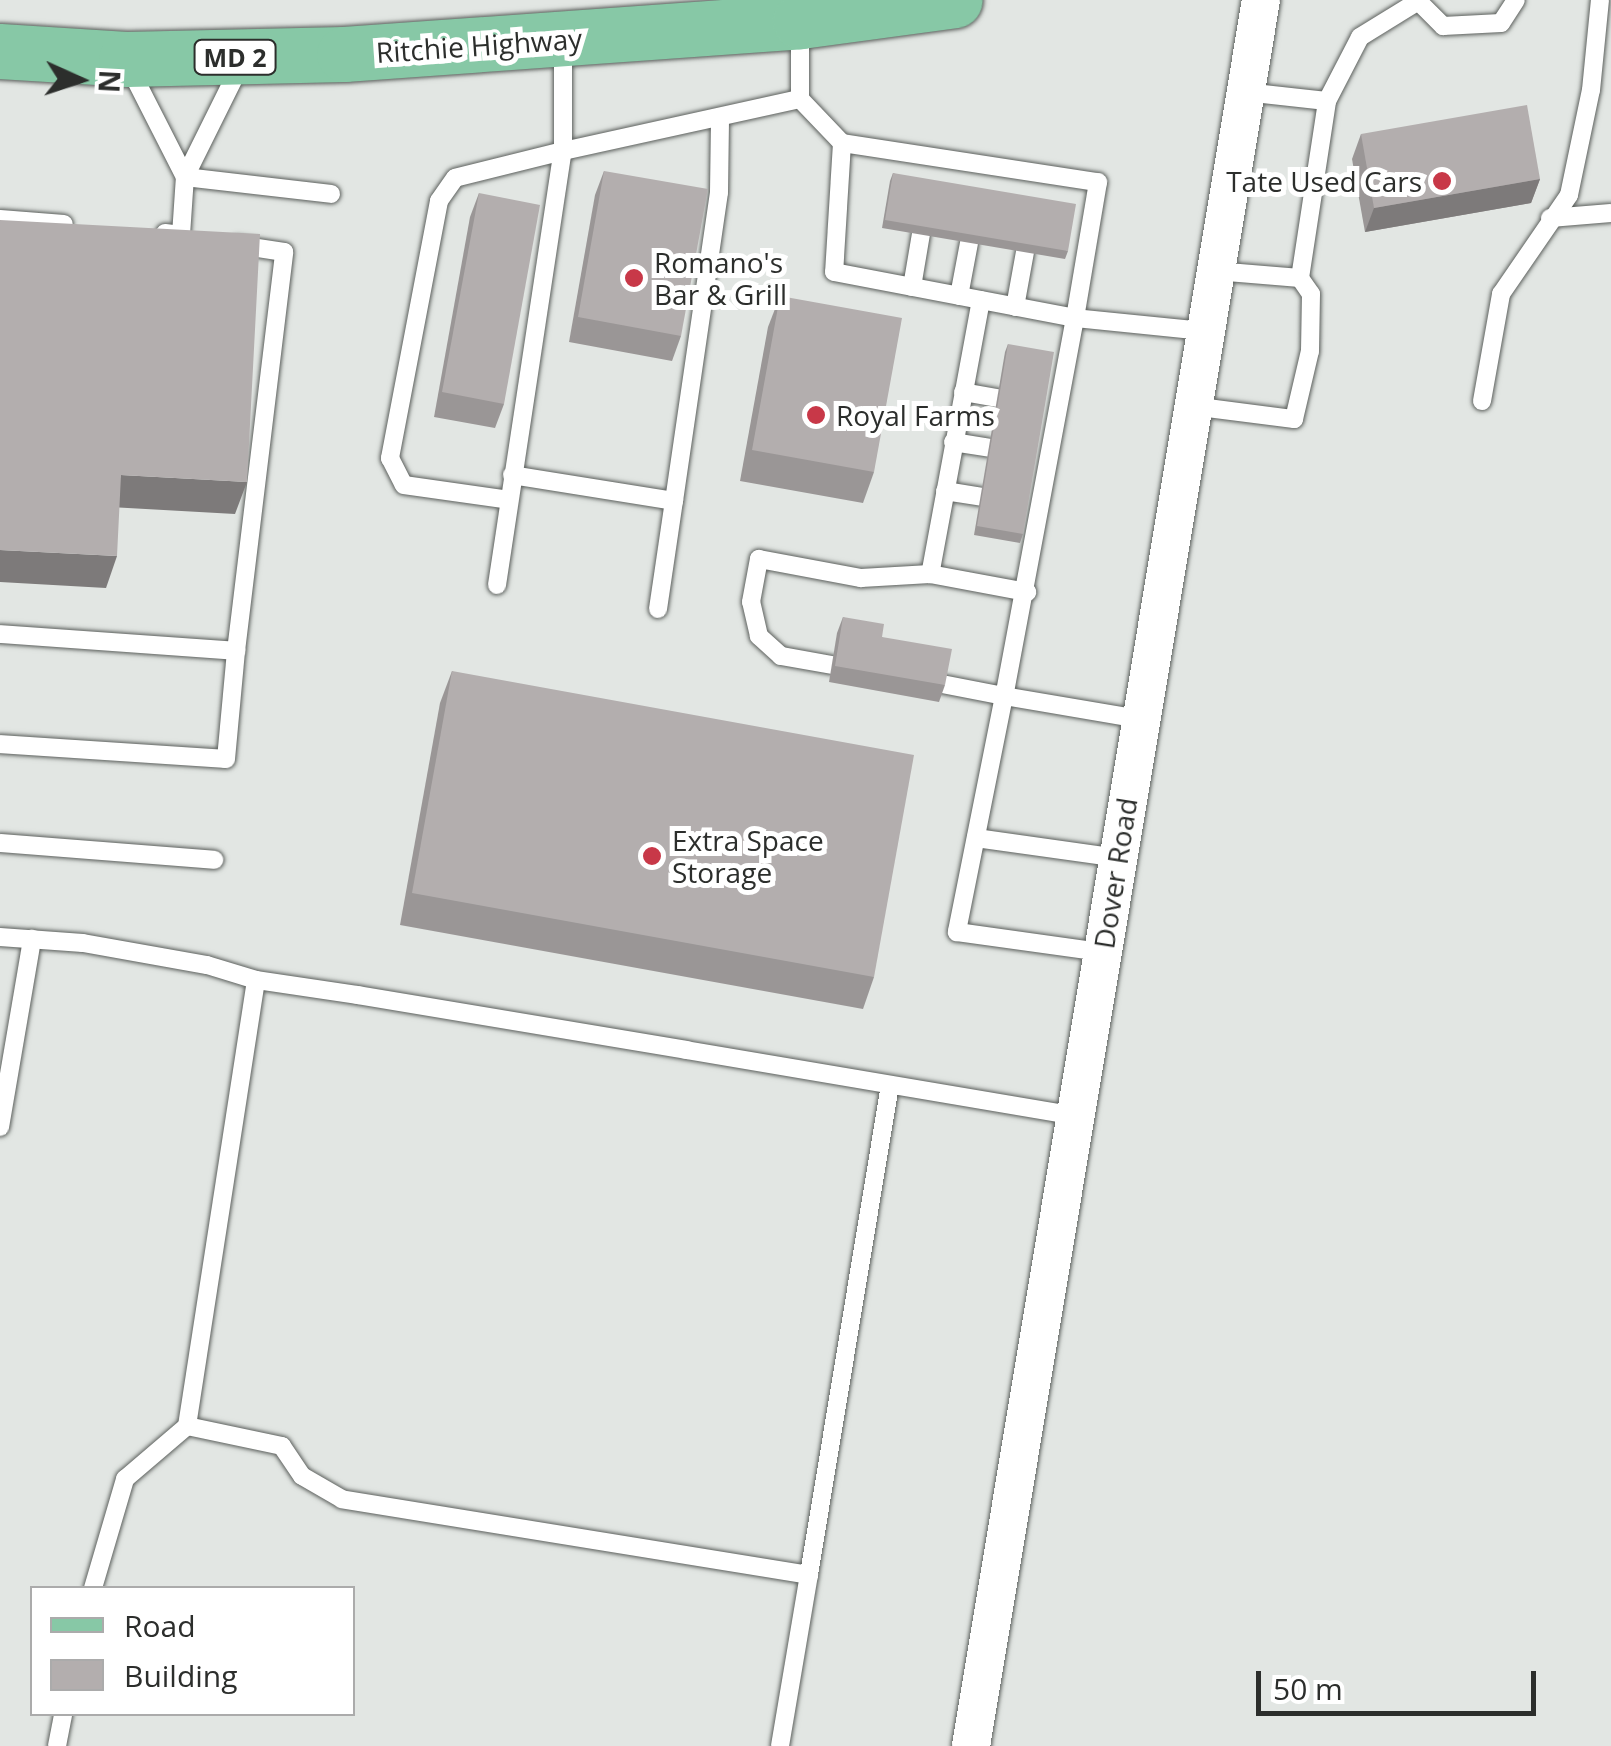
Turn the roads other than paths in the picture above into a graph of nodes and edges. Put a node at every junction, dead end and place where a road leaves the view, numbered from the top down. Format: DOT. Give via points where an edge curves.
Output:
graph roads {
  1 [pos="610,0"];
  2 [pos="956,0"];
  3 [pos="1261,0"];
  4 [pos="1516,0"];
  5 [pos="1600,0"];
  6 [pos="1417,1"];
  7 [pos="801,10"];
  8 [pos="550,40"];
  9 [pos="0,52"];
  10 [pos="244,56"];
  11 [pos="126,59"];
  12 [pos="1245,92"];
  13 [pos="800,99"];
  14 [pos="1326,100"];
  15 [pos="720,117"];
  16 [pos="842,143"];
  17 [pos="563,152"];
  18 [pos="185,177"];
  19 [pos="331,194"];
  20 [pos="1611,213"];
  21 [pos="0,218"];
  22 [pos="1550,218"];
  23 [pos="90,227"];
  24 [pos="145,232"];
  25 [pos="921,234"];
  26 [pos="198,238"];
  27 [pos="969,243"];
  28 [pos="1025,252"];
  29 [pos="1215,270"];
  30 [pos="1300,278"];
  31 [pos="912,287"];
  32 [pos="959,296"];
  33 [pos="981,300"];
  34 [pos="1015,307"];
  35 [pos="1076,318"];
  36 [pos="1204,331"];
  37 [pos="963,392"];
  38 [pos="998,398"];
  39 [pos="1482,401"];
  40 [pos="1192,406"];
  41 [pos="954,442"];
  42 [pos="989,448"];
  43 [pos="512,475"];
  44 [pos="945,491"];
  45 [pos="980,497"];
  46 [pos="508,500"];
  47 [pos="674,501"];
  48 [pos="930,574"];
  49 [pos="497,585"];
  50 [pos="1028,592"];
  51 [pos="658,609"];
  52 [pos="0,634"];
  53 [pos="236,651"];
  54 [pos="832,665"];
  55 [pos="942,684"];
  56 [pos="1004,696"];
  57 [pos="1140,719"];
  58 [pos="0,744"];
  59 [pos="976,838"];
  60 [pos="0,843"];
  61 [pos="1118,858"];
  62 [pos="214,860"];
  63 [pos="0,937"];
  64 [pos="32,939"];
  65 [pos="1102,952"];
  66 [pos="256,980"];
  67 [pos="890,1085"];
  68 [pos="1075,1116"];
  69 [pos="0,1127"];
  70 [pos="186,1426"];
  71 [pos="808,1575"];
  72 [pos="94,1586"];
  73 [pos="63,1716"];
  74 [pos="57,1746"];
  75 [pos="780,1746"];
  76 [pos="971,1746"];
  1 -- 8 [label="main road" via="598,1"];
  2 -- 7 [label="main road, Ritchie Highway / MD 2"];
  3 -- 12 [label="street, Dover Road"];
  4 -- 6 [label="lane" via="1501,23 1444,26"];
  5 -- 22 [label="lane" via="1569,195"];
  6 -- 14 [label="lane" via="1360,37"];
  7 -- 8 [label="main road, Ritchie Highway / MD 2"];
  7 -- 13 [label="lane"];
  8 -- 10 [label="main road, Ritchie Highway / MD 2"];
  8 -- 17 [label="lane"];
  9 -- 11 [label="main road, Ritchie Highway / MD 2"];
  10 -- 11 [label="main road, Ritchie Highway / MD 2"];
  10 -- 18 [label="lane"];
  11 -- 18 [label="lane"];
  12 -- 14 [label="lane"];
  12 -- 29 [label="street, Dover Road"];
  13 -- 15 [label="lane"];
  13 -- 16 [label="lane"];
  14 -- 30 [label="lane"];
  15 -- 17 [label="lane"];
  15 -- 47 [label="lane" via="719,192"];
  16 -- 31 [label="lane" via="834,272"];
  16 -- 35 [label="lane" via="1036,182 1098,182"];
  17 -- 43 [label="lane"];
  17 -- 46 [label="lane" via="455,178 439,201 390,458 404,485"];
  18 -- 19 [label="lane"];
  18 -- 26 [label="lane"];
  20 -- 22 [label="lane"];
  21 -- 23 [label="lane"];
  22 -- 39 [label="lane" via="1501,294"];
  24 -- 26 [label="lane"];
  25 -- 31 [label="lane"];
  26 -- 53 [label="lane" via="284,252"];
  27 -- 32 [label="lane"];
  28 -- 34 [label="lane"];
  29 -- 30 [label="lane"];
  29 -- 36 [label="street, Dover Road"];
  30 -- 40 [label="lane" via="1311,294 1310,351 1294,418"];
  31 -- 32 [label="lane"];
  32 -- 33 [label="lane"];
  33 -- 34 [label="lane"];
  33 -- 37 [label="lane"];
  34 -- 35 [label="lane"];
  35 -- 36 [label="lane"];
  35 -- 50 [label="lane" via="1034,505"];
  36 -- 40 [label="street, Dover Road"];
  37 -- 38 [label="lane"];
  37 -- 41 [label="lane"];
  40 -- 57 [label="street, Dover Road"];
  41 -- 42 [label="lane"];
  41 -- 44 [label="lane"];
  43 -- 46 [label="lane"];
  43 -- 47 [label="lane"];
  44 -- 45 [label="lane"];
  44 -- 48 [label="lane"];
  46 -- 49 [label="lane"];
  47 -- 51 [label="lane"];
  48 -- 50 [label="lane"];
  48 -- 54 [label="lane" via="861,578 759,559 751,602 758,636 780,656"];
  50 -- 56 [label="lane"];
  52 -- 53 [label="lane"];
  53 -- 58 [label="lane" via="226,760"];
  55 -- 56 [label="lane"];
  56 -- 57 [label="lane"];
  56 -- 59 [label="lane"];
  57 -- 61 [label="street, Dover Road"];
  59 -- 61 [label="lane"];
  59 -- 65 [label="lane" via="956,932"];
  60 -- 62 [label="lane"];
  61 -- 65 [label="street, Dover Road"];
  63 -- 64 [label="lane"];
  64 -- 66 [label="lane" via="189,962"];
  64 -- 69 [label="lane"];
  65 -- 68 [label="street, Dover Road"];
  66 -- 67 [label="lane"];
  66 -- 70 [label="lane"];
  67 -- 68 [label="lane"];
  67 -- 71 [label="lane"];
  68 -- 76 [label="street, Dover Road"];
  70 -- 71 [label="lane" via="282,1446 302,1476 342,1499"];
  70 -- 72 [label="lane" via="125,1479"];
  71 -- 75 [label="lane"];
  73 -- 74 [label="lane"];
}
